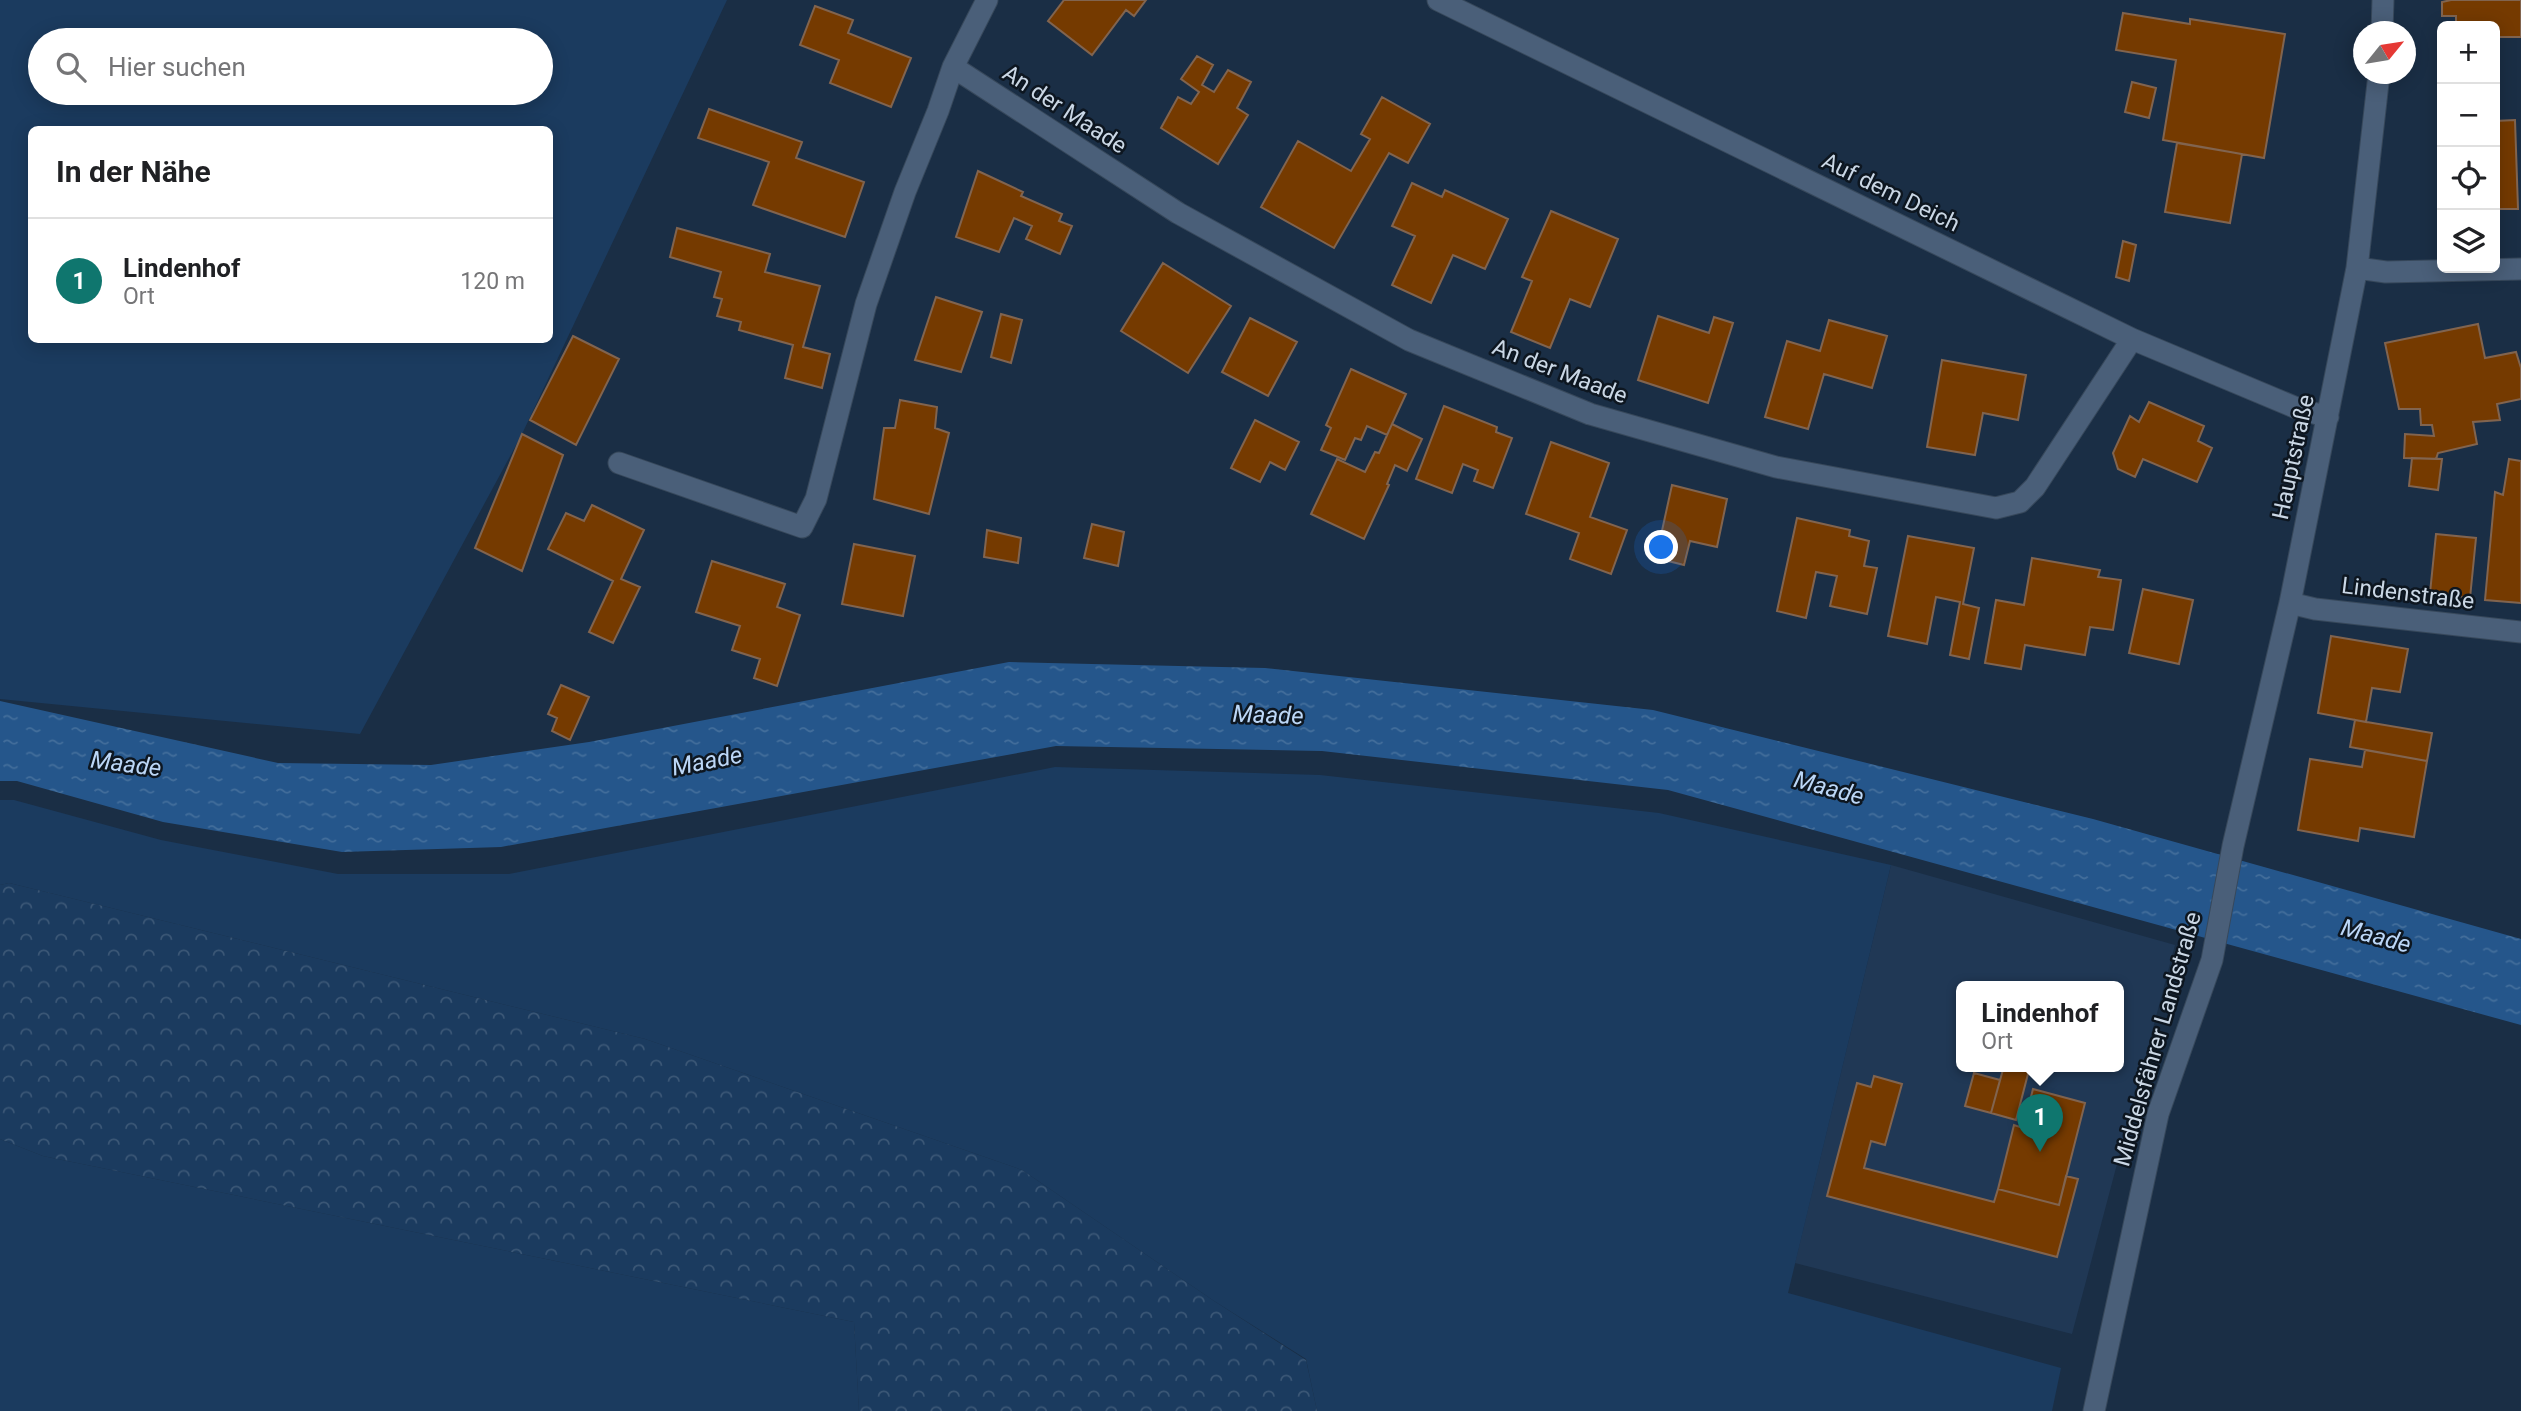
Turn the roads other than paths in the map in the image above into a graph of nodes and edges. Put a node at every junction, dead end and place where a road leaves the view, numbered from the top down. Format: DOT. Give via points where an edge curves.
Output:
graph roads {
  1 [pos="987,0"];
  2 [pos="1438,0"];
  3 [pos="2383,0"];
  4 [pos="2382,21"];
  5 [pos="953,67"];
  6 [pos="2378,84"];
  7 [pos="2357,268"];
  8 [pos="2521,269"];
  9 [pos="2132,339"];
  10 [pos="2328,416"];
  11 [pos="619,463"];
  12 [pos="2290,603"];
  13 [pos="2521,632"];
  14 [pos="2233,846"];
  15 [pos="2094,1411"];
  1 -- 5 [label="street"];
  2 -- 9 [label="street, Auf dem Deich"];
  3 -- 4 [label="street"];
  5 -- 9 [label="street, An der Maade" via="1178,213 1409,340 1590,414 1776,467 1996,508 2020,502 2035,487"];
  5 -- 11 [label="street" via="866,304 816,499 802,527"];
  6 -- 7 [label="street, Hauptstraße"];
  7 -- 8 [label="street" via="2386,272"];
  7 -- 10 [label="street, Hauptstraße"];
  9 -- 10 [label="street, Auf dem Deich" via="2299,409"];
  10 -- 12 [label="street, Hauptstraße"];
  12 -- 13 [label="street, Lindenstraße"];
  12 -- 14 [label="street, Hauptstraße"];
  14 -- 15 [label="street, Middelsfährer Landstraße" via="2212,960 2158,1114"];
}
